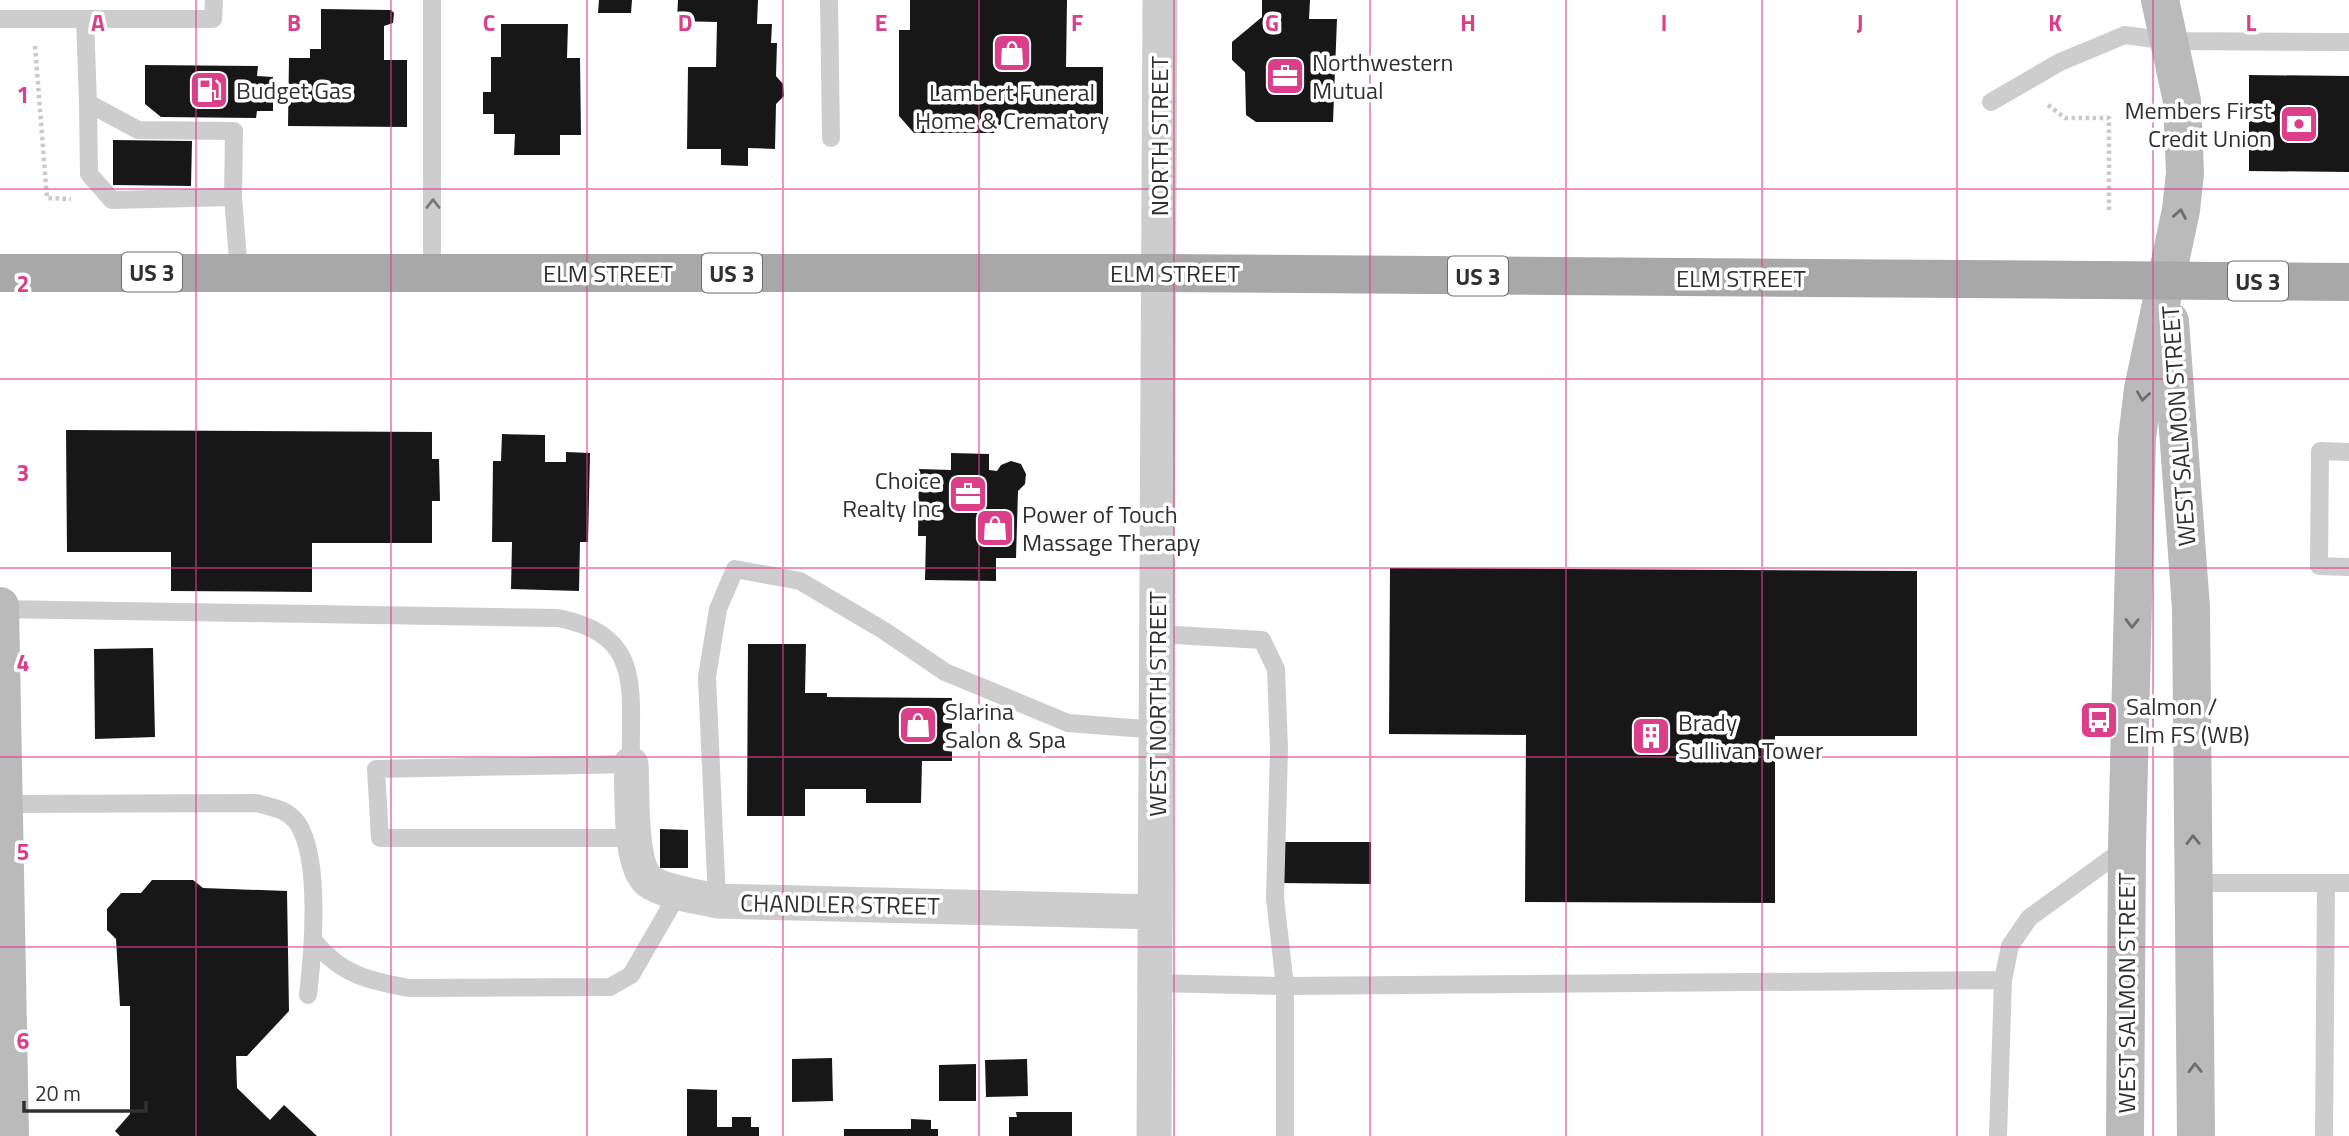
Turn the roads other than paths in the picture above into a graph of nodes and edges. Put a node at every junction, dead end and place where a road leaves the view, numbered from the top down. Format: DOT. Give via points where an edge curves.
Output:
graph roads {
  1 [pos="214,0"];
  2 [pos="432,0"];
  3 [pos="829,0"];
  4 [pos="1160,0"];
  5 [pos="2160,0"];
  6 [pos="0,19"];
  7 [pos="85,19"];
  8 [pos="2169,41"];
  9 [pos="2349,43"];
  10 [pos="1991,102"];
  11 [pos="88,103"];
  12 [pos="831,138"];
  13 [pos="233,197"];
  14 [pos="0,272"];
  15 [pos="239,272"];
  16 [pos="432,272"];
  17 [pos="1158,273"];
  18 [pos="2167,281"];
  19 [pos="2349,282"];
  20 [pos="2349,452"];
  21 [pos="2349,567"];
  22 [pos="0,608"];
  23 [pos="1157,634"];
  24 [pos="1158,730"];
  25 [pos="631,764"];
  26 [pos="4,804"];
  27 [pos="635,838"];
  28 [pos="2127,847"];
  29 [pos="2193,883"];
  30 [pos="2326,883"];
  31 [pos="2349,883"];
  32 [pos="679,892"];
  33 [pos="718,901"];
  34 [pos="1155,912"];
  35 [pos="314,941"];
  36 [pos="2003,980"];
  37 [pos="1154,983"];
  38 [pos="1285,986"];
  39 [pos="307,995"];
  40 [pos="10,1136"];
  41 [pos="1154,1136"];
  42 [pos="1285,1136"];
  43 [pos="1998,1136"];
  44 [pos="2125,1136"];
  45 [pos="2196,1136"];
  46 [pos="2324,1136"];
  1 -- 7 [label="lane" via="213,19"];
  16 -- 2 [label="lane, one-way"];
  3 -- 12 [label="lane"];
  4 -- 17 [label="street, NORTH STREET"];
  5 -- 8 [label="main road"];
  6 -- 7 [label="lane"];
  7 -- 11 [label="lane"];
  8 -- 9 [label="lane"];
  8 -- 10 [label="lane" via="2125,34 2060,62"];
  18 -- 8 [label="main road, one-way" via="2181,210 2186,138"];
  11 -- 13 [label="lane" via="138,130 234,131"];
  11 -- 13 [label="lane" via="89,174 112,200"];
  13 -- 15 [label="lane"];
  14 -- 15 [label="main road, ELM STREET / US 3"];
  15 -- 16 [label="main road, ELM STREET / US 3"];
  16 -- 17 [label="main road, ELM STREET / US 3"];
  17 -- 18 [label="main road, ELM STREET / US 3"];
  17 -- 23 [label="street, WEST NORTH STREET"];
  18 -- 19 [label="main road, ELM STREET / US 3"];
  18 -- 28 [label="main road, WEST SALMON STREET, one-way" via="2137,439"];
  29 -- 18 [label="main road, WEST SALMON STREET, one-way" via="2191,608"];
  20 -- 21 [label="lane" via="2320,451 2319,554 2319,566"];
  22 -- 25 [label="lane" via="558,618 586,624 606,635 619,650 628,677"];
  22 -- 26 [label="main road"];
  23 -- 24 [label="street, WEST NORTH STREET"];
  23 -- 38 [label="lane" via="1262,640 1276,669 1275,898"];
  24 -- 33 [label="lane" via="1068,723 945,673 800,581 735,569 718,609 707,677"];
  24 -- 34 [label="street, WEST NORTH STREET"];
  25 -- 27 [label="street, CHANDLER STREET"];
  25 -- 27 [label="lane" via="376,769 380,838"];
  26 -- 35 [label="lane" via="256,803 285,810 298,824 309,860"];
  26 -- 40 [label="main road"];
  27 -- 32 [label="street, CHANDLER STREET" via="639,865 649,881"];
  28 -- 36 [label="lane" via="2029,918 2010,946"];
  28 -- 44 [label="main road, WEST SALMON STREET"];
  29 -- 30 [label="lane"];
  45 -- 29 [label="main road, WEST SALMON STREET, one-way"];
  30 -- 31 [label="lane"];
  30 -- 46 [label="lane"];
  32 -- 33 [label="street, CHANDLER STREET"];
  32 -- 35 [label="lane" via="631,975 610,987 409,988 376,982 331,962"];
  33 -- 34 [label="street, CHANDLER STREET"];
  34 -- 37 [label="street, WEST NORTH STREET"];
  35 -- 39 [label="lane"];
  36 -- 38 [label="lane"];
  36 -- 43 [label="lane"];
  37 -- 38 [label="lane"];
  37 -- 41 [label="street, WEST NORTH STREET"];
  38 -- 42 [label="lane"];
}
